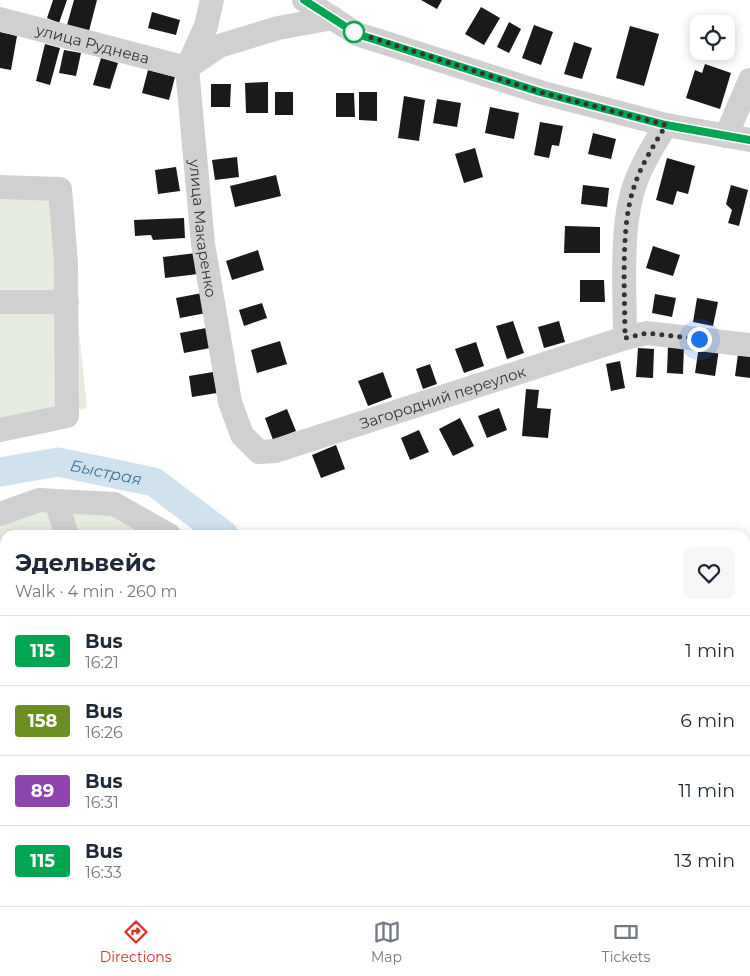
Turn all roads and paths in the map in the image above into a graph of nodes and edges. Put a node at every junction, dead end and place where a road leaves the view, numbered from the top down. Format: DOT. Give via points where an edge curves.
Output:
graph roads {
  1 [pos="212,0"];
  2 [pos="304,0"];
  3 [pos="333,18"];
  4 [pos="0,19"];
  5 [pos="187,68"];
  6 [pos="750,80"];
  7 [pos="666,125"];
  8 [pos="726,136"];
  9 [pos="750,140"];
  10 [pos="0,187"];
  11 [pos="0,302"];
  12 [pos="67,302"];
  13 [pos="625,338"];
  14 [pos="750,345"];
  15 [pos="0,430"];
  16 [pos="259,452"];
  17 [pos="56,501"];
  18 [pos="0,514"];
  19 [pos="65,530"];
  20 [pos="160,530"];
  1 -- 5 [label="street, улица Макаренко" via="206,26"];
  2 -- 3 [label="street"];
  3 -- 5 [label="street" via="278,28 219,46"];
  3 -- 7 [label="street" via="366,37 540,92"];
  4 -- 5 [label="street, улица Руднева"];
  5 -- 16 [label="street, улица Макаренко" via="203,244 230,402 242,435"];
  6 -- 8 [label="street"];
  7 -- 8 [label="street"];
  7 -- 13 [label="street" via="633,188 626,238"];
  8 -- 9 [label="street"];
  10 -- 12 [label="street" via="60,189"];
  11 -- 12 [label="street"];
  12 -- 15 [label="street" via="67,416"];
  13 -- 14 [label="street, Загородний переулок" via="647,333"];
  13 -- 16 [label="street, Загородний переулок" via="275,451"];
  17 -- 18 [label="street" via="38,500"];
  17 -- 19 [label="street"];
  17 -- 20 [label="street" via="114,504"];
}
